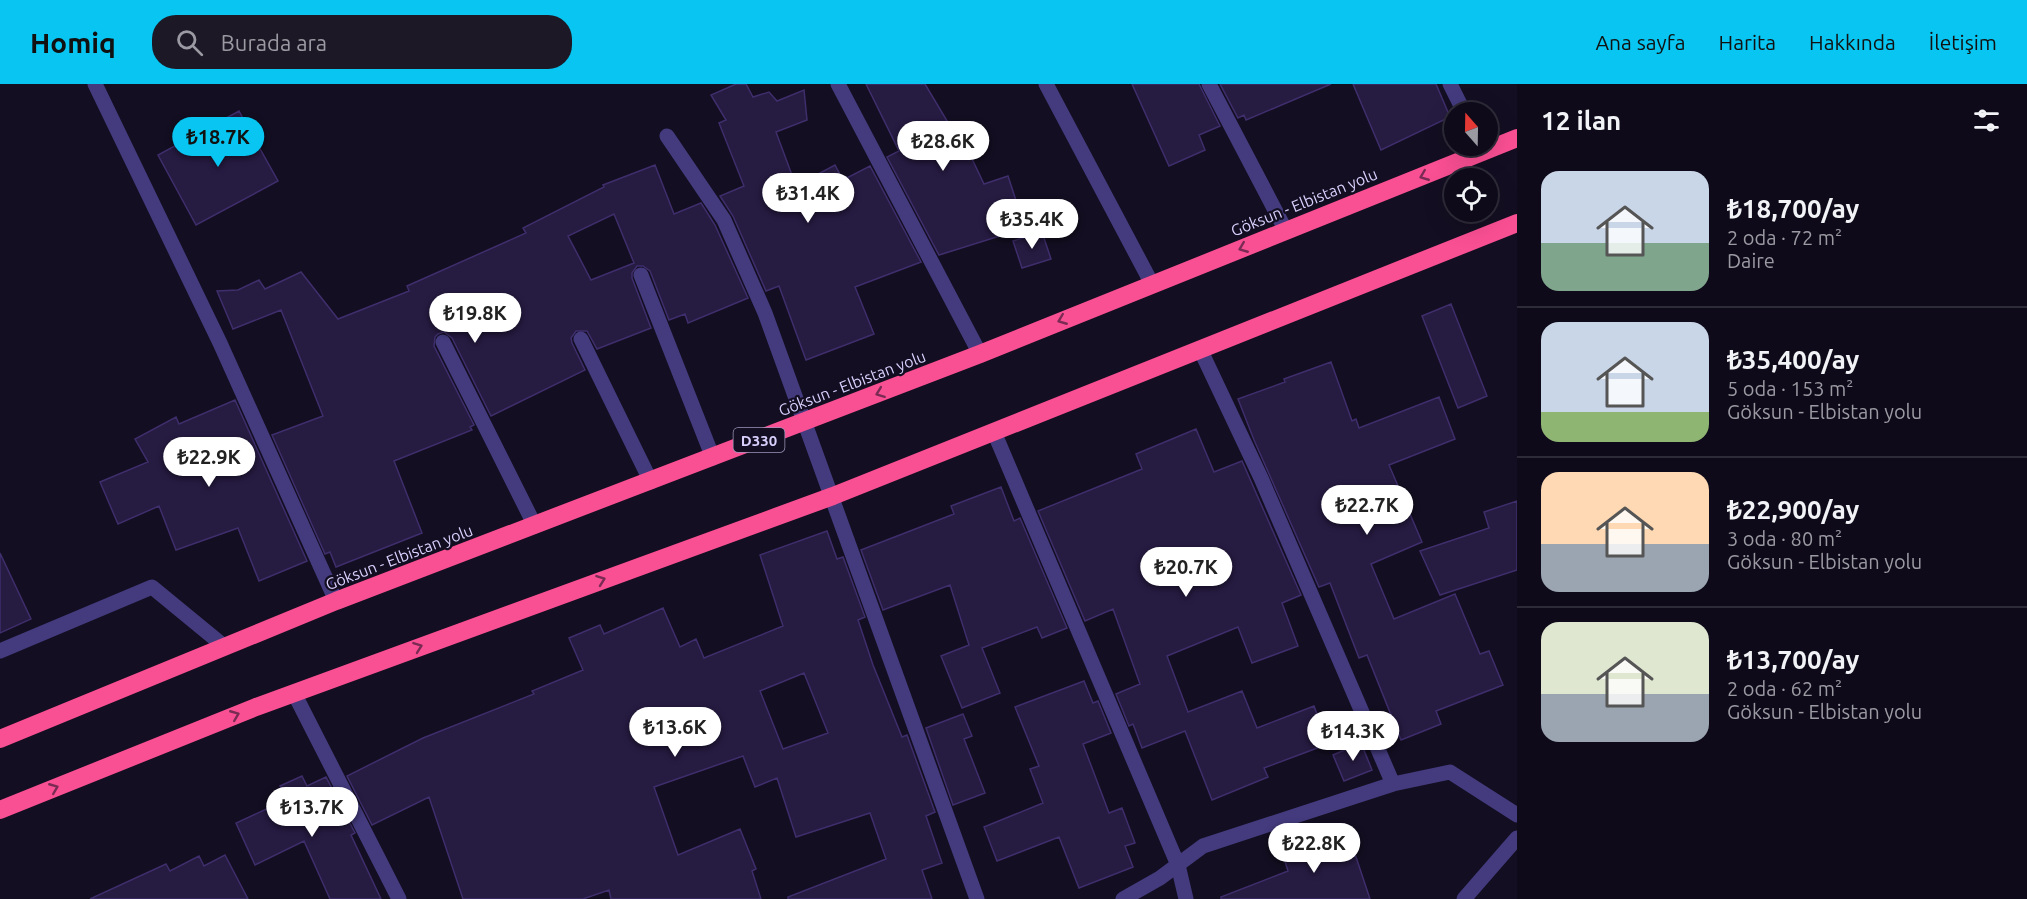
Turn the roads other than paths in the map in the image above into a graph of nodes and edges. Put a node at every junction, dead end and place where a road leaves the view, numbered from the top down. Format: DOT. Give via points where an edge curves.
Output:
graph roads {
  1 [pos="95,84"];
  2 [pos="838,84"];
  3 [pos="1046,84"];
  4 [pos="1209,84"];
  5 [pos="1450,84"];
  6 [pos="1459,102"];
  7 [pos="667,136"];
  8 [pos="1517,138"];
  9 [pos="1498,143"];
  10 [pos="1463,156"];
  11 [pos="1517,223"];
  12 [pos="1286,231"];
  13 [pos="641,275"];
  14 [pos="1152,284"];
  15 [pos="581,339"];
  16 [pos="443,342"];
  17 [pos="1200,349"];
  18 [pos="980,354"];
  19 [pos="804,423"];
  20 [pos="994,432"];
  21 [pos="713,458"];
  22 [pos="651,482"];
  23 [pos="833,496"];
  24 [pos="534,526"];
  25 [pos="336,602"];
  26 [pos="225,647"];
  27 [pos="0,651"];
  28 [pos="294,693"];
  29 [pos="0,739"];
  30 [pos="1393,784"];
  31 [pos="0,810"];
  32 [pos="1517,815"];
  33 [pos="1517,838"];
  34 [pos="1178,865"];
  35 [pos="399,899"];
  36 [pos="977,899"];
  37 [pos="1123,899"];
  38 [pos="1186,899"];
  39 [pos="1464,899"];
  1 -- 25 [label="street" via="220,343"];
  2 -- 18 [label="street"];
  3 -- 14 [label="street"];
  4 -- 12 [label="street"];
  5 -- 6 [label="street"];
  7 -- 19 [label="street" via="724,220 765,313"];
  8 -- 9 [label="highway, Göksun - Elbistan yolu / D330"];
  10 -- 12 [label="highway, Göksun - Elbistan yolu / D330, one-way"];
  11 -- 17 [label="highway"];
  12 -- 14 [label="highway, Göksun - Elbistan yolu / D330, one-way"];
  13 -- 21 [label="street"];
  14 -- 18 [label="highway, Göksun - Elbistan yolu / D330, one-way"];
  15 -- 22 [label="street"];
  16 -- 24 [label="street"];
  17 -- 20 [label="highway"];
  17 -- 30 [label="street" via="1261,478"];
  18 -- 19 [label="highway, Göksun - Elbistan yolu / D330, one-way"];
  19 -- 21 [label="highway, Göksun - Elbistan yolu / D330"];
  19 -- 23 [label="street"];
  20 -- 23 [label="highway"];
  20 -- 34 [label="street"];
  21 -- 22 [label="highway, Göksun - Elbistan yolu / D330"];
  22 -- 24 [label="highway, Göksun - Elbistan yolu / D330"];
  28 -- 23 [label="highway, one-way"];
  23 -- 36 [label="street"];
  24 -- 25 [label="highway, Göksun - Elbistan yolu / D330"];
  25 -- 26 [label="highway, Göksun - Elbistan yolu / D330"];
  26 -- 27 [label="street" via="152,587"];
  26 -- 29 [label="highway, Göksun - Elbistan yolu / D330"];
  31 -- 28 [label="highway, one-way"];
  28 -- 35 [label="street"];
  30 -- 32 [label="street" via="1450,772"];
  30 -- 34 [label="street" via="1203,846"];
  33 -- 39 [label="street"];
  34 -- 37 [label="street"];
  34 -- 38 [label="street"];
}
